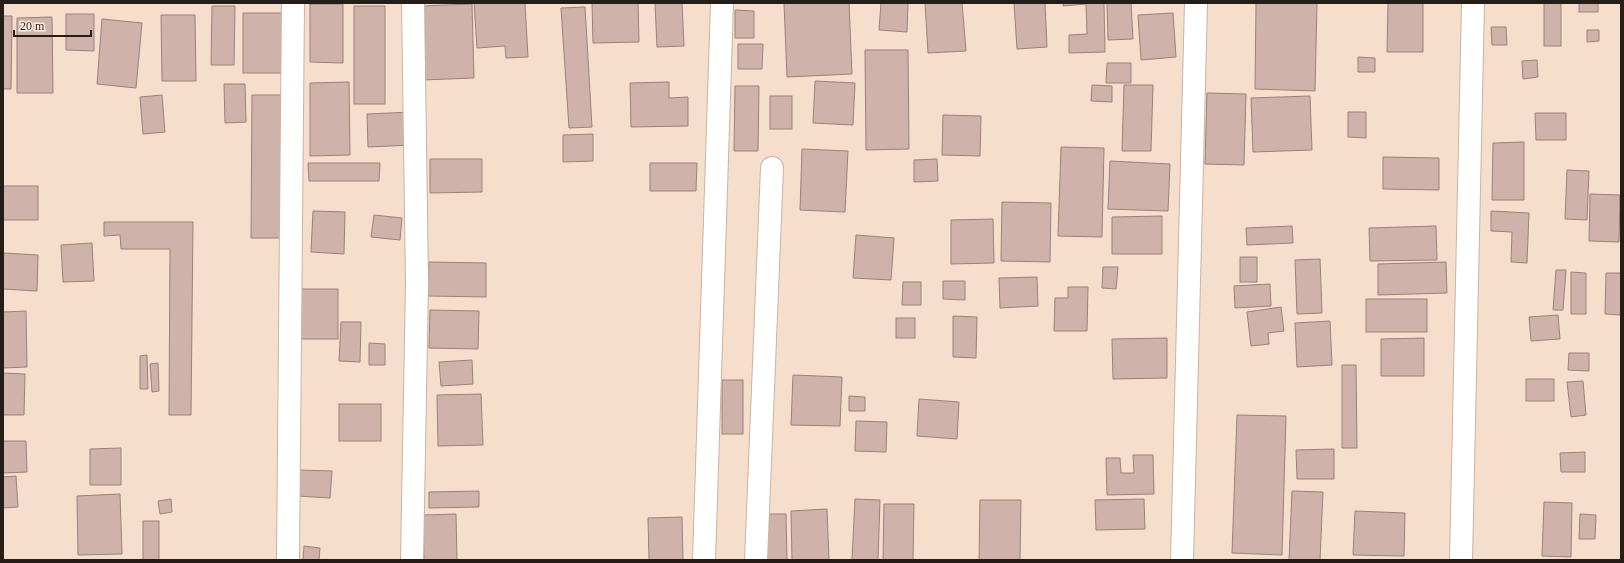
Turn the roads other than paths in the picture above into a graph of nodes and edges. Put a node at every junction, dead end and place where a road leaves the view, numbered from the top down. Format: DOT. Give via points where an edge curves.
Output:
graph roads {
  1 [pos="293,3"];
  2 [pos="413,3"];
  3 [pos="722,3"];
  4 [pos="1196,3"];
  5 [pos="1472,3"];
  6 [pos="772,168"];
  7 [pos="288,560"];
  8 [pos="412,560"];
  9 [pos="704,560"];
  10 [pos="756,560"];
  11 [pos="1182,560"];
  12 [pos="1461,560"];
  1 -- 7 [label="street"];
  2 -- 8 [label="street" via="417,283"];
  3 -- 9 [label="street"];
  4 -- 11 [label="street"];
  5 -- 12 [label="street"];
  6 -- 10 [label="street"];
}
